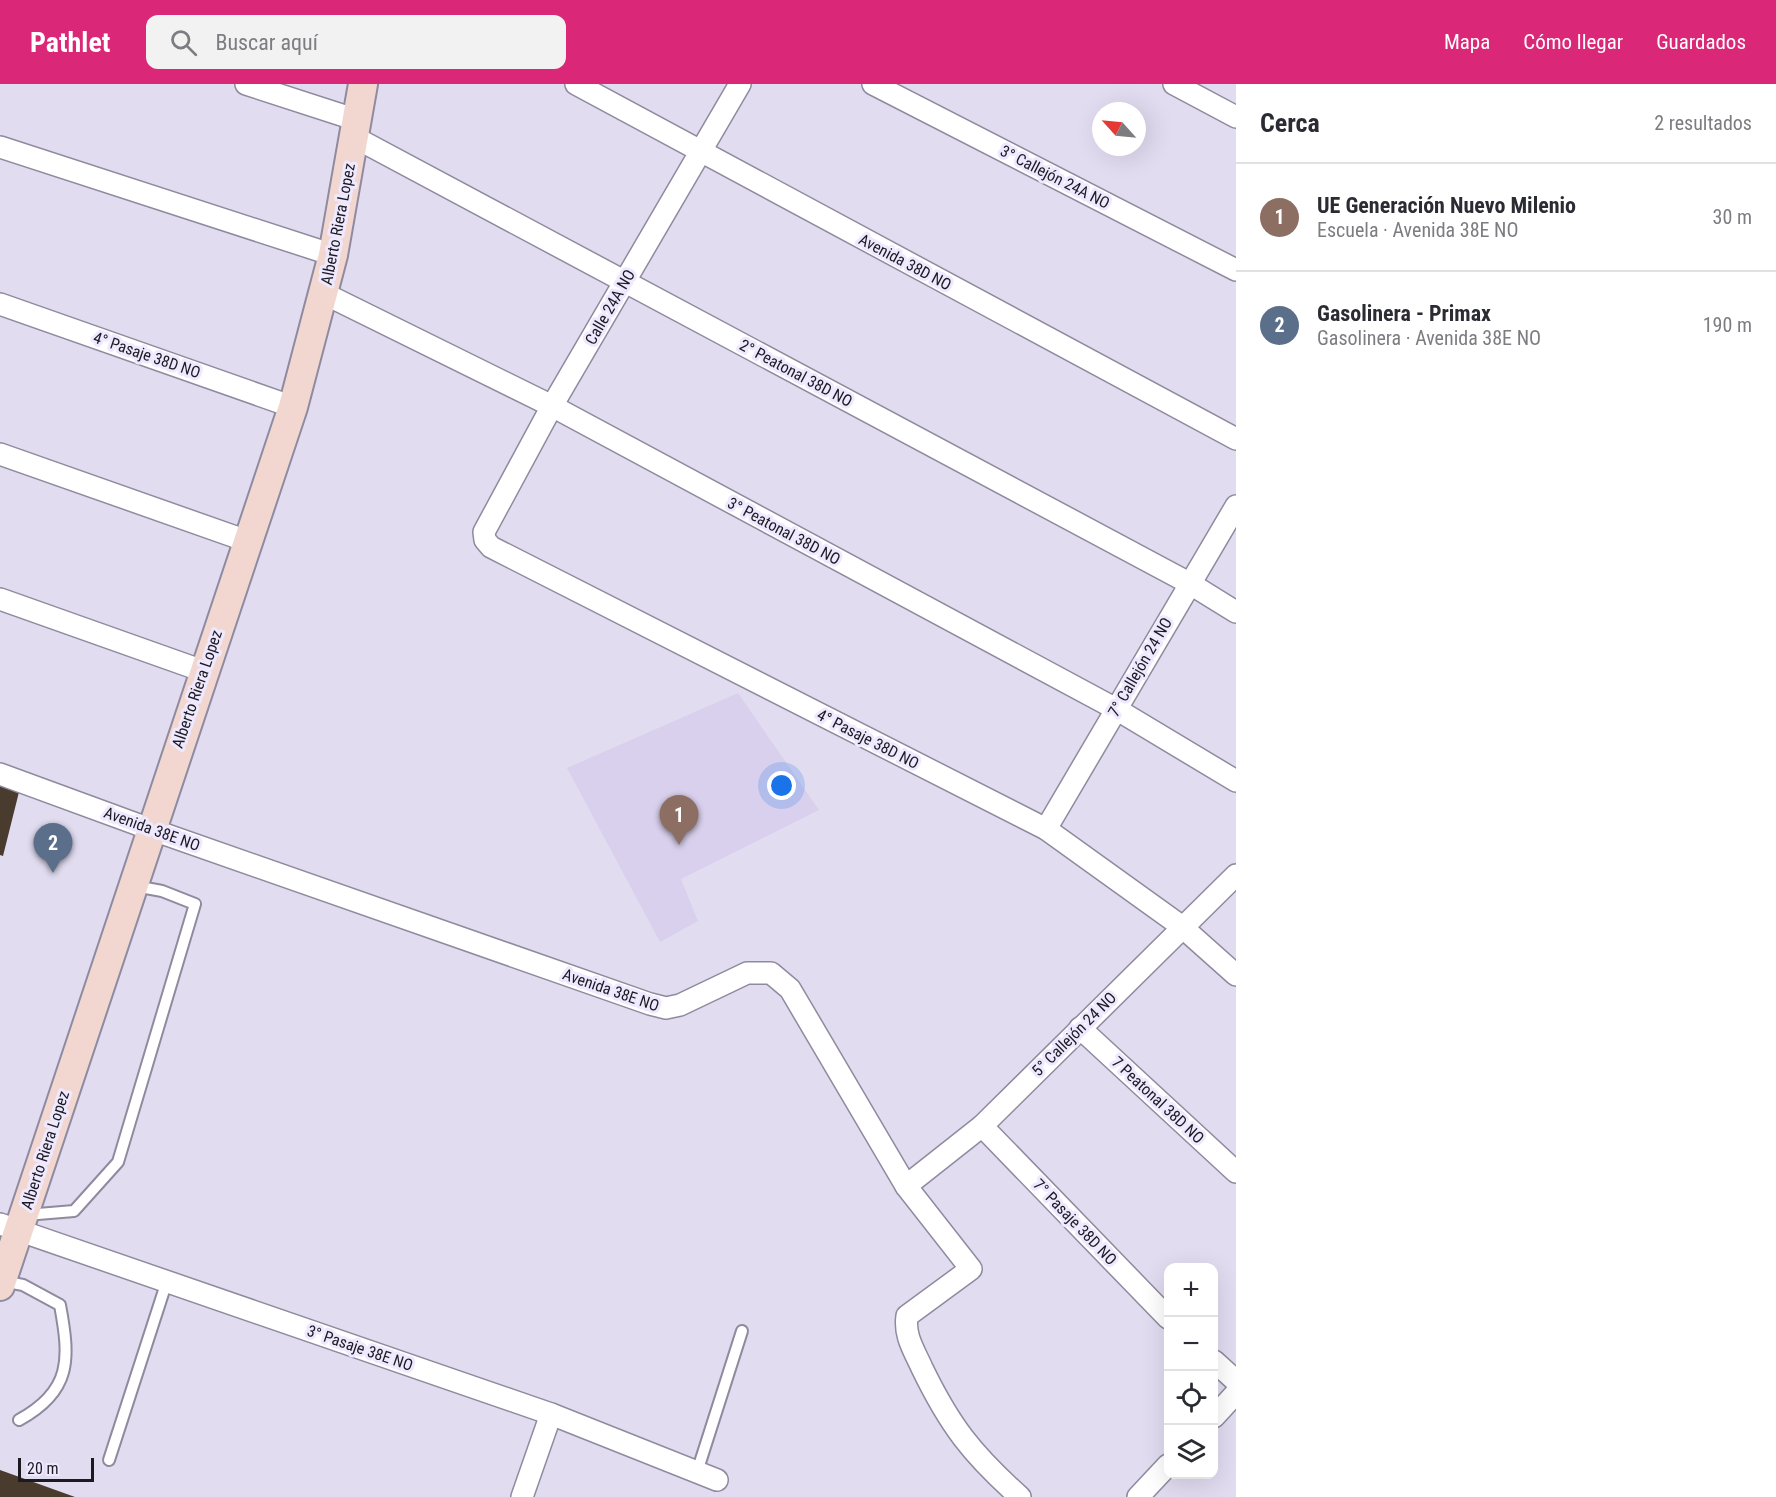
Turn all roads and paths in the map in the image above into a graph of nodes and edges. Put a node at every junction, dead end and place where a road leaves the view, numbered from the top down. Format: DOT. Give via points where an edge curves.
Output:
graph roads {
  1 [pos="246,84"];
  2 [pos="363,84"];
  3 [pos="576,84"];
  4 [pos="740,84"];
  5 [pos="873,84"];
  6 [pos="1174,84"];
  7 [pos="1236,117"];
  8 [pos="356,128"];
  9 [pos="0,147"];
  10 [pos="700,153"];
  11 [pos="333,255"];
  12 [pos="1236,270"];
  13 [pos="625,282"];
  14 [pos="325,294"];
  15 [pos="0,304"];
  16 [pos="293,406"];
  17 [pos="552,406"];
  18 [pos="1236,439"];
  19 [pos="0,454"];
  20 [pos="1236,506"];
  21 [pos="484,532"];
  22 [pos="247,542"];
  23 [pos="1189,583"];
  24 [pos="0,600"];
  25 [pos="1236,612"];
  26 [pos="203,671"];
  27 [pos="1116,709"];
  28 [pos="0,774"];
  29 [pos="1236,781"];
  30 [pos="150,829"];
  31 [pos="1046,829"];
  32 [pos="1236,875"];
  33 [pos="132,885"];
  34 [pos="1181,926"];
  35 [pos="1236,975"];
  36 [pos="1080,1028"];
  37 [pos="982,1126"];
  38 [pos="1236,1172"];
  39 [pos="906,1186"];
  40 [pos="14,1223"];
  41 [pos="167,1281"];
  42 [pos="1,1283"];
  43 [pos="1167,1317"];
  44 [pos="742,1331"];
  45 [pos="1218,1365"];
  46 [pos="1236,1381"];
  47 [pos="1236,1393"];
  48 [pos="1218,1413"];
  49 [pos="551,1414"];
  50 [pos="19,1420"];
  51 [pos="109,1460"];
  52 [pos="1164,1469"];
  53 [pos="697,1472"];
  54 [pos="717,1480"];
  55 [pos="522,1497"];
  56 [pos="1020,1497"];
  57 [pos="1138,1497"];
  1 -- 8 [label="street, 2° Peatonal 38D NO"];
  2 -- 8 [label="main road, Alberto Riera Lopez"];
  3 -- 10 [label="street, Avenida 38D NO"];
  4 -- 10 [label="street, Calle 24A NO"];
  5 -- 12 [label="street, 3° Callejón 24A NO"];
  6 -- 7 [label="street"];
  8 -- 11 [label="main road, Alberto Riera Lopez"];
  8 -- 13 [label="street, 2° Peatonal 38D NO"];
  9 -- 11 [label="street"];
  10 -- 13 [label="street, Calle 24A NO"];
  10 -- 18 [label="street, Avenida 38D NO"];
  11 -- 14 [label="main road, Alberto Riera Lopez"];
  13 -- 17 [label="street, Calle 24A NO"];
  13 -- 23 [label="street, 2° Peatonal 38D NO"];
  14 -- 16 [label="main road, Alberto Riera Lopez"];
  14 -- 17 [label="street, 3° Peatonal 38D NO"];
  15 -- 16 [label="street, 4° Pasaje 38D NO"];
  16 -- 22 [label="main road, Alberto Riera Lopez"];
  17 -- 21 [label="street, Calle 24A NO"];
  17 -- 27 [label="street, 3° Peatonal 38D NO"];
  19 -- 22 [label="street"];
  20 -- 23 [label="street, 7° Callejón 24 NO"];
  21 -- 31 [label="street, 4° Pasaje 38D NO" via="491,547"];
  22 -- 26 [label="main road, Alberto Riera Lopez"];
  23 -- 25 [label="street, 2° Peatonal 38D NO"];
  23 -- 27 [label="street, 7° Callejón 24 NO"];
  24 -- 26 [label="street"];
  26 -- 30 [label="main road, Alberto Riera Lopez"];
  27 -- 29 [label="street, 3° Peatonal 38D NO"];
  27 -- 31 [label="street, 7° Callejón 24 NO"];
  28 -- 30 [label="street, Avenida 38E NO"];
  30 -- 33 [label="main road, Alberto Riera Lopez"];
  30 -- 39 [label="street, Avenida 38E NO" via="666,1008 747,973 771,973 790,989"];
  31 -- 34 [label="street, 4° Pasaje 38D NO"];
  32 -- 34 [label="street, 5° Callejón 24 NO"];
  33 -- 40 [label="main road, Alberto Riera Lopez"];
  33 -- 40 [label="lane" via="195,904 118,1162 74,1211"];
  34 -- 35 [label="street, 4° Pasaje 38D NO"];
  34 -- 36 [label="street, 5° Callejón 24 NO"];
  36 -- 37 [label="street, 5° Callejón 24 NO"];
  36 -- 38 [label="street, 7 Peatonal 38D NO"];
  37 -- 39 [label="street, 5° Callejón 24 NO"];
  37 -- 43 [label="street, 7° Pasaje 38D NO"];
  39 -- 56 [label="street, Avenida 38E NO" via="971,1269 907,1316 905,1332 941,1408 965,1444"];
  40 -- 41 [label="street, 3° Pasaje 38E NO"];
  40 -- 42 [label="main road, Alberto Riera Lopez"];
  41 -- 49 [label="street, 3° Pasaje 38E NO"];
  41 -- 51 [label="lane"];
  42 -- 50 [label="lane" via="23,1285 60,1305 65,1334 66,1363 58,1387 42,1408"];
  44 -- 53 [label="lane"];
  45 -- 46 [label="street"];
  47 -- 48 [label="street"];
  49 -- 53 [label="street, 3° Pasaje 38E NO"];
  49 -- 55 [label="street"];
  52 -- 57 [label="street"];
  53 -- 54 [label="street, 3° Pasaje 38E NO"];
}
